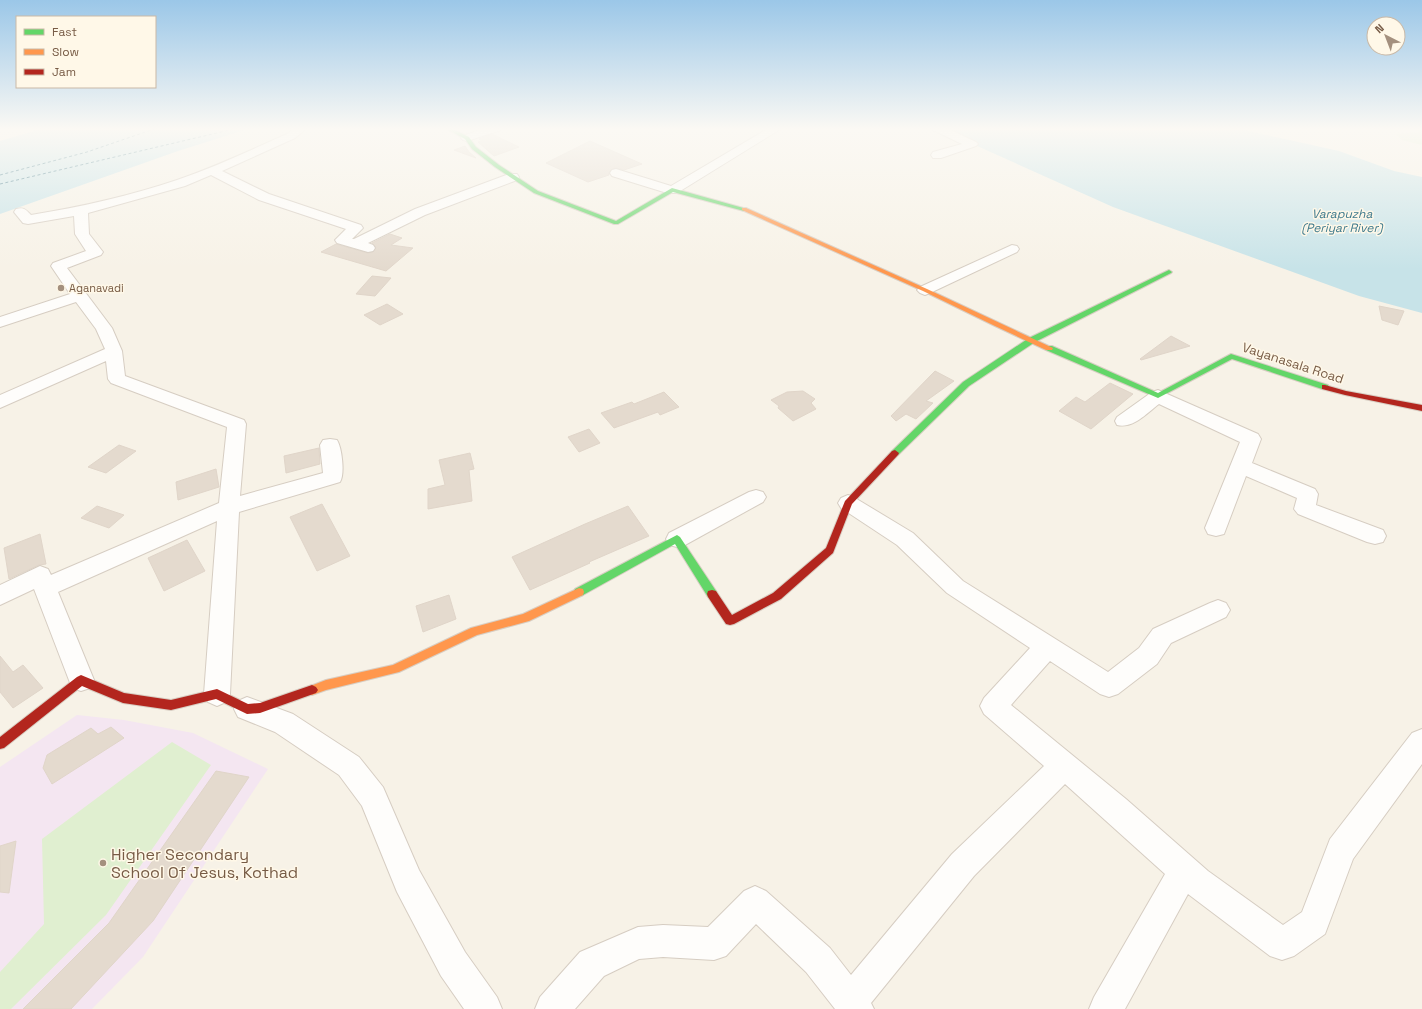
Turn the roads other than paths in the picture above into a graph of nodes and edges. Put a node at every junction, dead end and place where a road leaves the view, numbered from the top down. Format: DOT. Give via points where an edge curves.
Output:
graph roads {
  1 [pos="201,175"];
  2 [pos="220,175"];
  3 [pos="510,175"];
  4 [pos="623,175"];
  5 [pos="697,175"];
  6 [pos="513,177"];
  7 [pos="672,190"];
  8 [pos="81,211"];
  9 [pos="21,212"];
  10 [pos="1012,249"];
  11 [pos="1169,272"];
  12 [pos="925,290"];
  13 [pos="79,296"];
  14 [pos="0,322"];
  15 [pos="1032,340"];
  16 [pos="114,351"];
  17 [pos="1158,396"];
  18 [pos="0,402"];
  19 [pos="1422,408"];
  20 [pos="1124,421"];
  21 [pos="330,445"];
  22 [pos="1240,466"];
  23 [pos="756,497"];
  24 [pos="848,503"];
  25 [pos="229,507"];
  26 [pos="1216,528"];
  27 [pos="1375,536"];
  28 [pos="677,539"];
  29 [pos="45,588"];
  30 [pos="0,596"];
  31 [pos="1218,610"];
  32 [pos="1048,646"];
  33 [pos="81,680"];
  34 [pos="217,694"];
  35 [pos="247,709"];
  36 [pos="1422,742"];
  37 [pos="0,744"];
  38 [pos="1064,765"];
  39 [pos="1184,871"];
  40 [pos="854,1005"];
  41 [pos="485,1009"];
  42 [pos="552,1009"];
  43 [pos="1106,1009"];
  1 -- 8 [label="street"];
  2 -- 6 [label="street" via="264,197 356,228 342,240 362,246 420,212"];
  3 -- 6 [label="street"];
  4 -- 7 [label="street"];
  5 -- 7 [label="street"];
  6 -- 7 [label="street" via="536,192 616,223"];
  7 -- 12 [label="street" via="746,210"];
  8 -- 9 [label="street" via="28,220"];
  8 -- 13 [label="street" via="80,232 86,243 96,252 58,266"];
  10 -- 12 [label="street"];
  11 -- 15 [label="street"];
  12 -- 15 [label="street"];
  13 -- 14 [label="street"];
  13 -- 16 [label="street" via="104,328"];
  15 -- 17 [label="street"];
  15 -- 24 [label="street" via="966,384"];
  16 -- 18 [label="street"];
  16 -- 25 [label="street" via="117,379 237,424"];
  17 -- 19 [label="street, Vayanasala Road" via="1231,356 1345,393"];
  17 -- 20 [label="street"];
  17 -- 22 [label="street" via="1250,439"];
  21 -- 25 [label="street" via="333,476"];
  22 -- 26 [label="street"];
  22 -- 27 [label="street" via="1308,494 1305,508"];
  23 -- 28 [label="street"];
  24 -- 28 [label="street" via="830,550 777,596 730,621"];
  24 -- 32 [label="street" via="905,539 955,587"];
  25 -- 29 [label="street"];
  25 -- 34 [label="street"];
  28 -- 35 [label="street" via="525,618 475,631 395,669 326,686 260,708"];
  29 -- 30 [label="street" via="40,575"];
  29 -- 33 [label="street"];
  31 -- 32 [label="street" via="1162,636 1148,656 1109,686"];
  32 -- 38 [label="street" via="993,706"];
  33 -- 34 [label="street" via="123,698 171,705"];
  33 -- 37 [label="street"];
  34 -- 35 [label="street"];
  35 -- 41 [label="street" via="284,723 350,766 373,797 408,881 453,964"];
  36 -- 39 [label="street" via="1341,850 1314,923 1282,944"];
  38 -- 39 [label="street"];
  38 -- 40 [label="street" via="963,865"];
  39 -- 43 [label="street"];
  40 -- 42 [label="street" via="818,960 755,902 714,944 663,941 638,943 592,964"];
}
